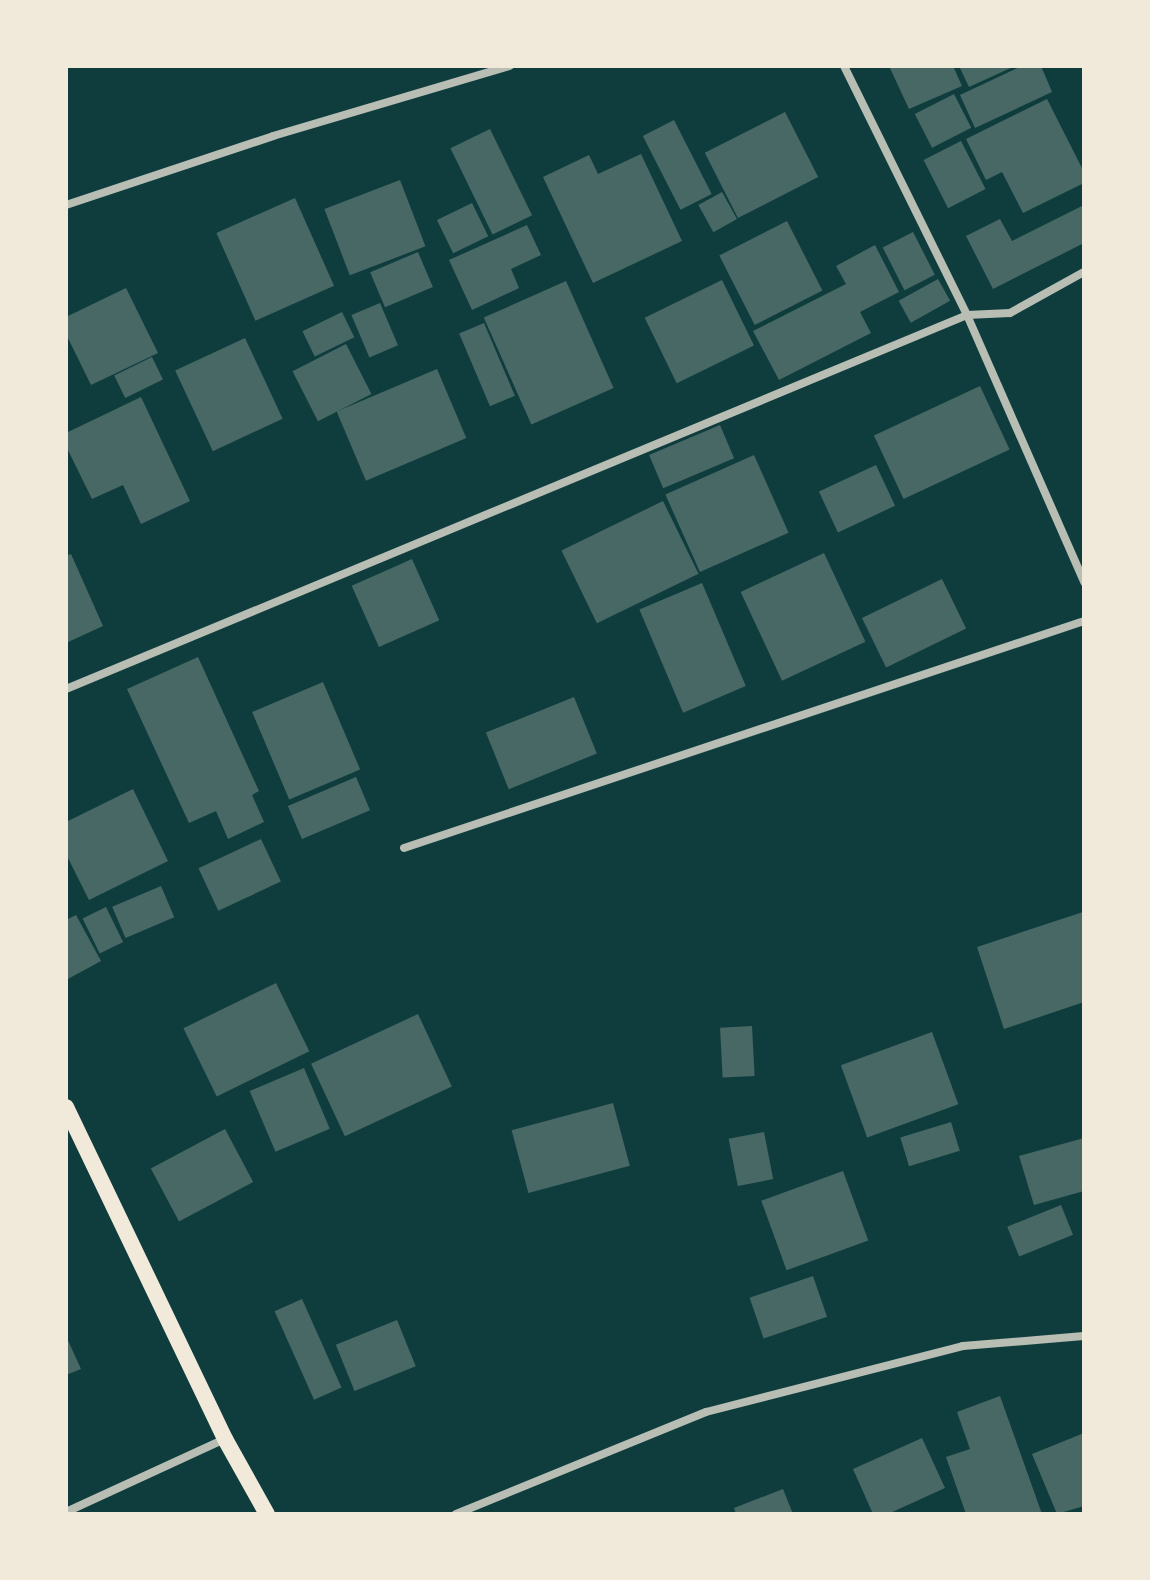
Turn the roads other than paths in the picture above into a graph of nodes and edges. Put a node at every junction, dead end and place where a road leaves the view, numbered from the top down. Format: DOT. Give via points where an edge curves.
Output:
graph roads {
  1 [pos="510,66"];
  2 [pos="844,66"];
  3 [pos="66,205"];
  4 [pos="1084,272"];
  5 [pos="967,315"];
  6 [pos="1084,582"];
  7 [pos="1084,621"];
  8 [pos="66,689"];
  9 [pos="404,848"];
  10 [pos="66,1107"];
  11 [pos="1084,1336"];
  12 [pos="225,1439"];
  13 [pos="66,1512"];
  14 [pos="267,1514"];
  15 [pos="456,1514"];
  1 -- 3 [label="street" via="273,136"];
  2 -- 5 [label="street"];
  4 -- 5 [label="street" via="1010,313"];
  5 -- 6 [label="street"];
  5 -- 8 [label="street"];
  7 -- 9 [label="street"];
  10 -- 12 [label="main road"];
  11 -- 15 [label="street" via="963,1346 706,1412"];
  12 -- 13 [label="street"];
  12 -- 14 [label="main road"];
}
